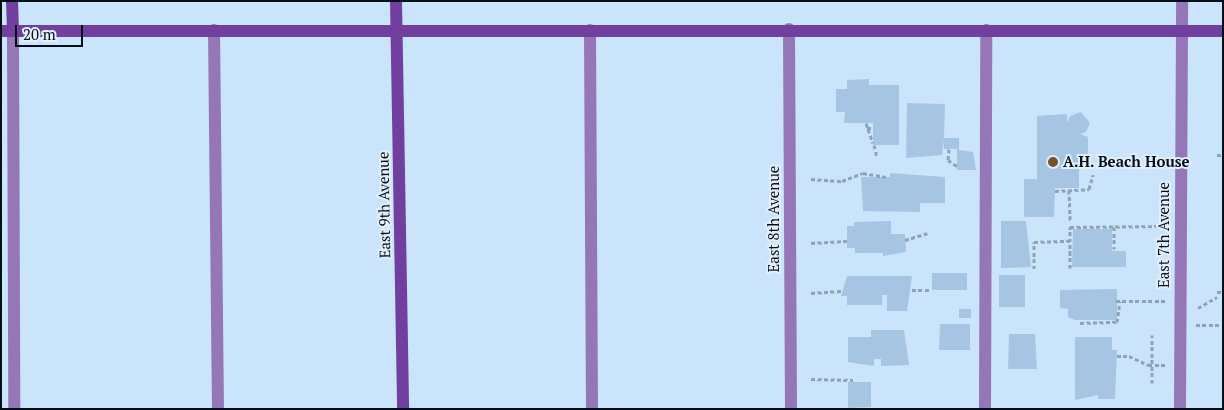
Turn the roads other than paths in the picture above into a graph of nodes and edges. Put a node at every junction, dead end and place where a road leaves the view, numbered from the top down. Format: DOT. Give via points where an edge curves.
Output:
graph roads {
  1 [pos="12,1"];
  2 [pos="396,1"];
  3 [pos="1182,1"];
  4 [pos="397,29"];
  5 [pos="789,29"];
  6 [pos="214,30"];
  7 [pos="590,30"];
  8 [pos="986,30"];
  9 [pos="7,31"];
  10 [pos="1182,31"];
  11 [pos="1223,31"];
  12 [pos="14,409"];
  13 [pos="218,409"];
  14 [pos="403,409"];
  15 [pos="592,409"];
  16 [pos="791,409"];
  17 [pos="984,409"];
  18 [pos="1180,409"];
  1 -- 9 [label="main road"];
  2 -- 4 [label="main road, East 9th Avenue"];
  3 -- 10 [label="street, East 7th Avenue"];
  4 -- 6 [label="main road"];
  4 -- 7 [label="main road"];
  4 -- 14 [label="main road, East 9th Avenue"];
  5 -- 7 [label="main road"];
  5 -- 8 [label="main road"];
  5 -- 16 [label="street, East 8th Avenue"];
  6 -- 9 [label="main road"];
  6 -- 13 [label="street"];
  7 -- 15 [label="street"];
  8 -- 10 [label="main road"];
  8 -- 17 [label="street"];
  9 -- 12 [label="street"];
  10 -- 11 [label="main road"];
  10 -- 18 [label="street, East 7th Avenue"];
}
